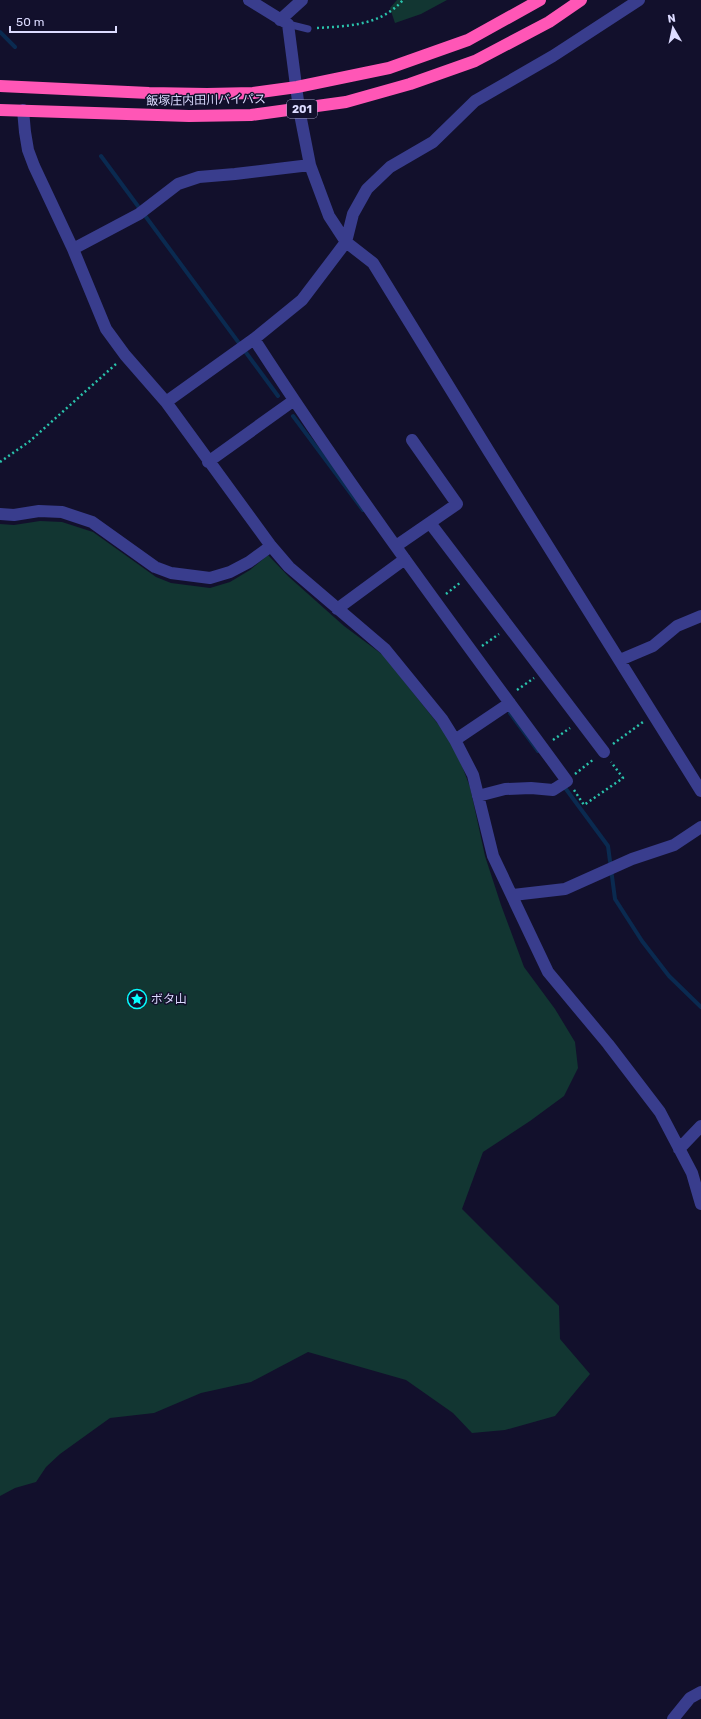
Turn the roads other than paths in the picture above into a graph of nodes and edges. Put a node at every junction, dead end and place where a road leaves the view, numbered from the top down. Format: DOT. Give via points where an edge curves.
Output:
graph roads {
  1 [pos="249,0"];
  2 [pos="302,0"];
  3 [pos="540,0"];
  4 [pos="581,0"];
  5 [pos="639,0"];
  6 [pos="284,22"];
  7 [pos="308,29"];
  8 [pos="0,86"];
  9 [pos="297,87"];
  10 [pos="299,109"];
  11 [pos="0,110"];
  12 [pos="23,110"];
  13 [pos="310,165"];
  14 [pos="346,242"];
  15 [pos="73,249"];
  16 [pos="247,344"];
  17 [pos="293,401"];
  18 [pos="166,402"];
  19 [pos="412,440"];
  20 [pos="208,462"];
  21 [pos="0,514"];
  22 [pos="430,523"];
  23 [pos="271,546"];
  24 [pos="396,546"];
  25 [pos="402,561"];
  26 [pos="338,610"];
  27 [pos="701,616"];
  28 [pos="620,660"];
  29 [pos="506,703"];
  30 [pos="455,740"];
  31 [pos="604,752"];
  32 [pos="701,791"];
  33 [pos="478,796"];
  34 [pos="701,827"];
  35 [pos="513,895"];
  36 [pos="701,1126"];
  37 [pos="679,1149"];
  38 [pos="701,1204"];
  39 [pos="701,1692"];
  40 [pos="674,1719"];
  1 -- 6 [label="street"];
  2 -- 6 [label="street"];
  3 -- 9 [label="highway, 飯塚庄内田川バイパス / 201" via="468,40 389,68"];
  4 -- 10 [label="highway, 飯塚庄内田川バイパス / 201" via="549,22 475,61 410,84 346,102"];
  5 -- 14 [label="street" via="553,56 475,101 433,142 390,167 367,189 353,214"];
  6 -- 7 [label="lane"];
  6 -- 9 [label="street"];
  8 -- 9 [label="highway, 飯塚庄内田川バイパス / 201" via="207,94 253,93"];
  9 -- 10 [label="street"];
  10 -- 12 [label="highway, 飯塚庄内田川バイパス / 201" via="251,115 189,116"];
  10 -- 13 [label="street"];
  11 -- 12 [label="highway, 飯塚庄内田川バイパス / 201"];
  12 -- 15 [label="street" via="28,150"];
  13 -- 14 [label="street" via="329,216"];
  13 -- 15 [label="street" via="199,177 178,184 143,211"];
  14 -- 16 [label="street" via="302,300"];
  14 -- 28 [label="street" via="373,263"];
  15 -- 18 [label="street" via="106,329"];
  16 -- 17 [label="street"];
  16 -- 18 [label="street"];
  17 -- 20 [label="street"];
  17 -- 24 [label="street"];
  18 -- 20 [label="street"];
  19 -- 22 [label="street" via="457,504"];
  20 -- 23 [label="street"];
  21 -- 23 [label="street" via="62,512 92,522 155,568 171,573 210,578 230,572"];
  22 -- 24 [label="street"];
  22 -- 31 [label="street"];
  23 -- 26 [label="street" via="288,567"];
  24 -- 25 [label="street"];
  25 -- 26 [label="street"];
  25 -- 29 [label="street" via="436,601"];
  26 -- 30 [label="street" via="385,649 442,719"];
  27 -- 28 [label="street" via="677,626 654,646"];
  28 -- 32 [label="street"];
  29 -- 30 [label="street"];
  29 -- 33 [label="street" via="542,748 562,784 553,790 505,789"];
  30 -- 33 [label="street" via="473,775"];
  33 -- 35 [label="street" via="493,856"];
  34 -- 35 [label="street" via="674,845 565,889"];
  35 -- 37 [label="street" via="548,972 660,1112"];
  36 -- 37 [label="street"];
  37 -- 38 [label="street" via="692,1174"];
  39 -- 40 [label="street" via="690,1698"];
}
